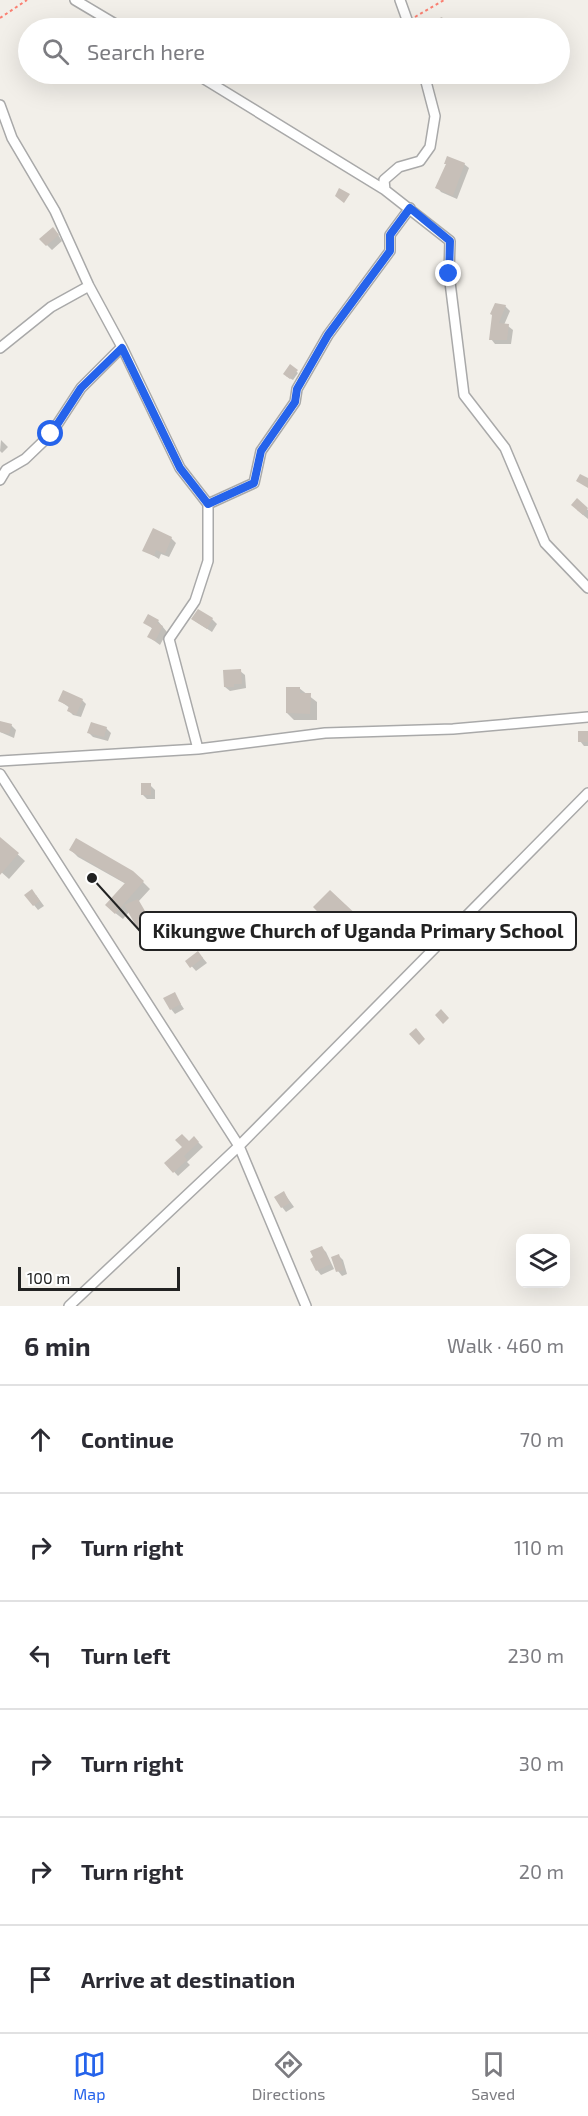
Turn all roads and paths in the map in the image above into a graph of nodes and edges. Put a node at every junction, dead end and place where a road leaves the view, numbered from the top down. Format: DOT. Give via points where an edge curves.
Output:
graph roads {
  1 [pos="27,0"];
  2 [pos="75,0"];
  3 [pos="400,0"];
  4 [pos="444,0"];
  5 [pos="0,18"];
  6 [pos="105,18"];
  7 [pos="406,18"];
  8 [pos="418,18"];
  9 [pos="212,84"];
  10 [pos="427,84"];
  11 [pos="0,105"];
  12 [pos="385,190"];
  13 [pos="410,208"];
  14 [pos="89,286"];
  15 [pos="0,348"];
  16 [pos="122,348"];
  17 [pos="0,480"];
  18 [pos="208,504"];
  19 [pos="588,588"];
  20 [pos="588,717"];
  21 [pos="198,749"];
  22 [pos="0,761"];
  23 [pos="0,774"];
  24 [pos="588,793"];
  25 [pos="239,1146"];
  26 [pos="69,1306"];
  27 [pos="306,1306"];
  1 -- 5 [label="path"];
  2 -- 6 [label="street"];
  3 -- 7 [label="street"];
  4 -- 8 [label="path"];
  9 -- 12 [label="street"];
  10 -- 12 [label="street" via="435,116 430,147 420,161 399,167 384,180"];
  11 -- 14 [label="street" via="12,138 55,211"];
  12 -- 13 [label="street"];
  13 -- 18 [label="street" via="390,235 390,251 328,335 297,389 295,402 261,451 254,483"];
  13 -- 19 [label="street" via="450,241 449,274 464,395 505,448 545,543"];
  14 -- 15 [label="street" via="51,307"];
  14 -- 16 [label="street"];
  16 -- 17 [label="street" via="81,388 51,434 26,459 6,470"];
  16 -- 18 [label="street" via="180,468"];
  18 -- 21 [label="street" via="208,561 195,601 169,639"];
  20 -- 21 [label="street" via="453,729 325,733"];
  21 -- 22 [label="street"];
  23 -- 25 [label="street"];
  24 -- 25 [label="street"];
  25 -- 26 [label="street"];
  25 -- 27 [label="street"];
}
